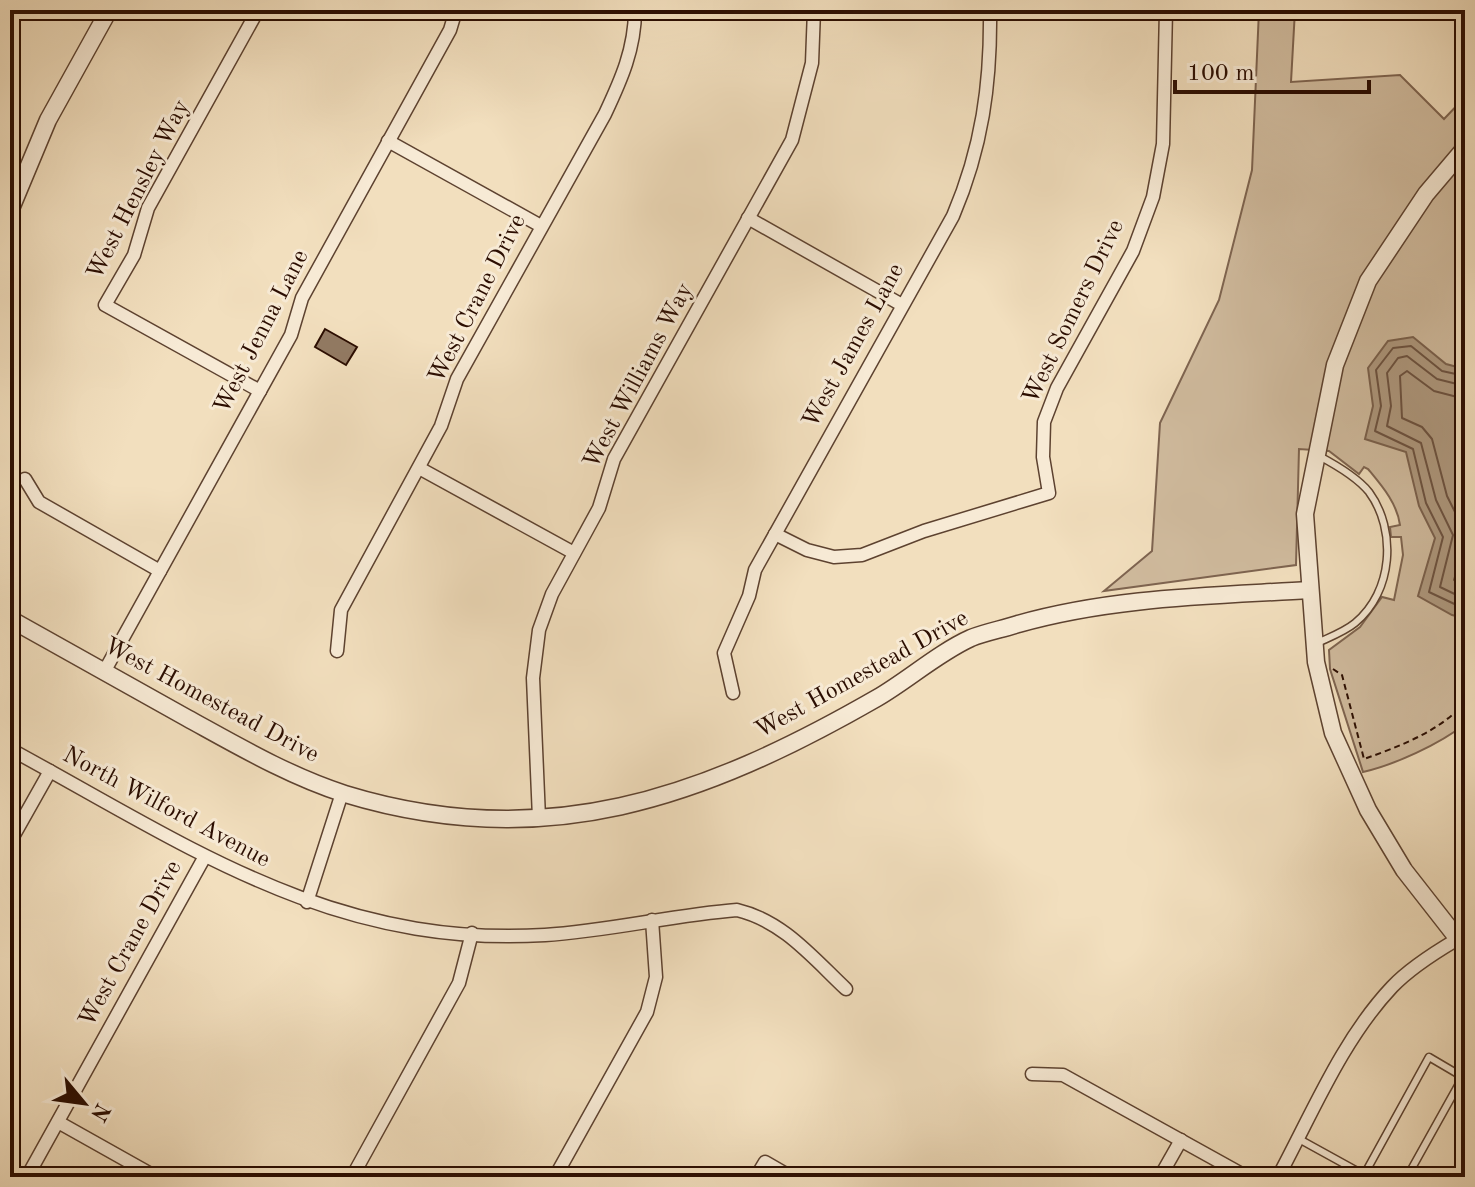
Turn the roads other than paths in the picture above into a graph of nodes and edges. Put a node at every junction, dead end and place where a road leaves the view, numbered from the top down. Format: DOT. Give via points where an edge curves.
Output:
graph roads {
  1 [pos="109,10"];
  2 [pos="258,10"];
  3 [pos="456,10"];
  4 [pos="635,10"];
  5 [pos="814,10"];
  6 [pos="990,10"];
  7 [pos="1166,10"];
  8 [pos="388,141"];
  9 [pos="1465,148"];
  10 [pos="10,211"];
  11 [pos="748,218"];
  12 [pos="541,226"];
  13 [pos="902,305"];
  14 [pos="260,391"];
  15 [pos="1316,455"];
  16 [pos="419,468"];
  17 [pos="25,479"];
  18 [pos="775,534"];
  19 [pos="574,553"];
  20 [pos="160,571"];
  21 [pos="1309,590"];
  22 [pos="10,619"];
  23 [pos="1315,644"];
  24 [pos="337,651"];
  25 [pos="104,672"];
  26 [pos="733,693"];
  27 [pos="10,749"];
  28 [pos="50,771"];
  29 [pos="342,793"];
  30 [pos="539,818"];
  31 [pos="10,842"];
  32 [pos="204,858"];
  33 [pos="307,902"];
  34 [pos="652,920"];
  35 [pos="472,933"];
  36 [pos="1461,944"];
  37 [pos="846,989"];
  38 [pos="1032,1074"];
  39 [pos="1464,1075"];
  40 [pos="58,1122"];
  41 [pos="1299,1139"];
  42 [pos="1181,1140"];
  43 [pos="1366,1176"];
  44 [pos="27,1177"];
  45 [pos="156,1177"];
  46 [pos="352,1177"];
  47 [pos="555,1177"];
  48 [pos="756,1177"];
  49 [pos="791,1177"];
  50 [pos="1160,1177"];
  51 [pos="1247,1177"];
  52 [pos="1278,1177"];
  53 [pos="1407,1177"];
  1 -- 10 [label="street" via="48,120"];
  2 -- 14 [label="street, West Hensley Way" via="148,208 134,255 105,305"];
  3 -- 8 [label="street, West Jenna Lane"];
  4 -- 12 [label="street, West Crane Drive" via="626,69"];
  5 -- 11 [label="street, West Williams Way" via="804,104 792,140"];
  6 -- 13 [label="street, West James Lane" via="990,68 971,174"];
  7 -- 18 [label="street, West Somers Drive" via="1163,144 1153,197 1133,251 1057,388 1044,422 1049,493 862,555 834,557"];
  8 -- 12 [label="street"];
  8 -- 14 [label="street, West Jenna Lane" via="302,298 291,335"];
  9 -- 15 [label="street" via="1426,194 1368,281 1335,365"];
  11 -- 13 [label="street"];
  11 -- 19 [label="street, West Williams Way" via="614,459 599,508"];
  12 -- 16 [label="street, West Crane Drive" via="457,379"];
  13 -- 18 [label="street, West James Lane"];
  14 -- 20 [label="street, West Jenna Lane"];
  15 -- 21 [label="street" via="1305,514"];
  15 -- 23 [label="lane" via="1368,491 1381,515 1389,550 1376,596 1357,622"];
  16 -- 19 [label="street"];
  16 -- 24 [label="street, West Crane Drive" via="341,610"];
  17 -- 20 [label="street" via="39,502"];
  18 -- 26 [label="street, West James Lane" via="755,570 724,653"];
  19 -- 30 [label="street, West Williams Way" via="539,630 533,678"];
  20 -- 25 [label="street, West Jenna Lane"];
  21 -- 23 [label="street"];
  21 -- 30 [label="street, West Homestead Drive" via="1144,600 1061,612 971,638 878,697 774,753 692,789 640,804"];
  22 -- 25 [label="street, West Homestead Drive"];
  23 -- 36 [label="street" via="1333,733 1368,810 1404,870"];
  25 -- 29 [label="street, West Homestead Drive" via="279,767"];
  27 -- 28 [label="street, North Wilford Avenue"];
  28 -- 31 [label="street"];
  28 -- 32 [label="street, North Wilford Avenue"];
  29 -- 30 [label="street, West Homestead Drive" via="457,819"];
  29 -- 33 [label="street"];
  32 -- 33 [label="street, North Wilford Avenue"];
  32 -- 40 [label="street, West Crane Drive"];
  33 -- 35 [label="street, North Wilford Avenue" via="397,925"];
  34 -- 35 [label="street, North Wilford Avenue" via="543,935"];
  34 -- 37 [label="street, North Wilford Avenue" via="737,910 762,916 790,935"];
  34 -- 47 [label="street" via="656,977 647,1012"];
  35 -- 46 [label="street" via="459,983"];
  36 -- 41 [label="street" via="1429,956 1392,987 1356,1035"];
  38 -- 42 [label="street" via="1063,1075"];
  39 -- 43 [label="lane" via="1429,1057"];
  39 -- 53 [label="lane"];
  40 -- 44 [label="street, West Crane Drive"];
  40 -- 45 [label="street"];
  41 -- 43 [label="lane"];
  41 -- 52 [label="street"];
  42 -- 50 [label="street"];
  42 -- 51 [label="street"];
  48 -- 49 [label="street" via="765,1162"];
}
